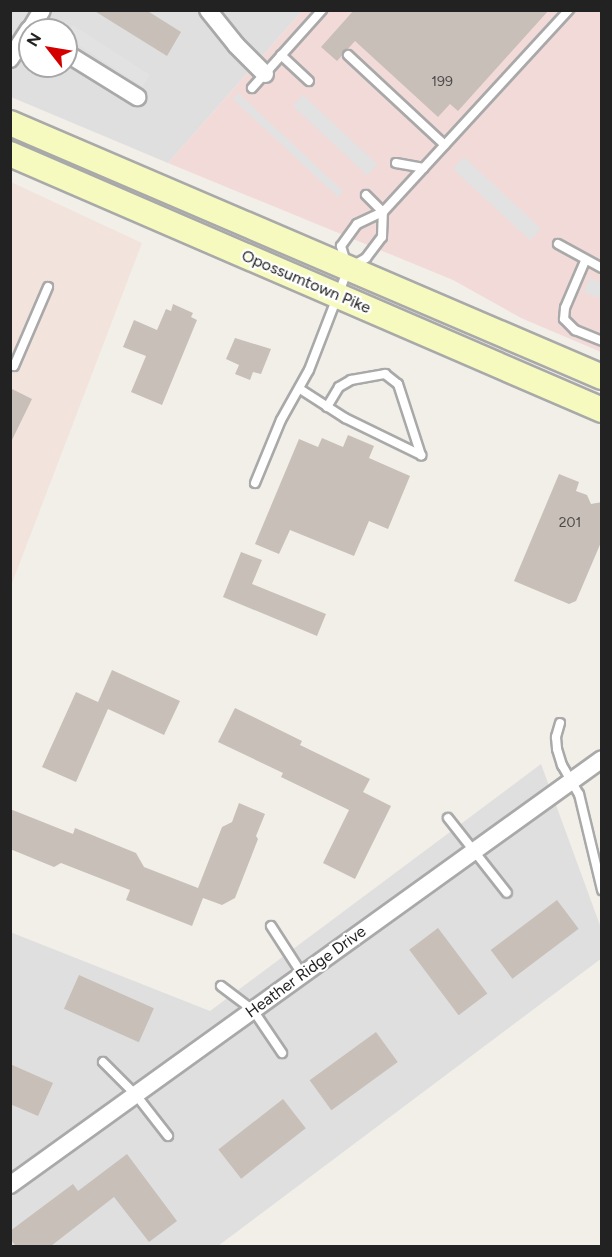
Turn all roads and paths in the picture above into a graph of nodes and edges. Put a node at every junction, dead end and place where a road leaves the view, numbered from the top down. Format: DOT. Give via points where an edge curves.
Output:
graph roads {
  1 [pos="208,10"];
  2 [pos="322,10"];
  3 [pos="569,10"];
  4 [pos="281,55"];
  5 [pos="348,55"];
  6 [pos="78,60"];
  7 [pos="265,74"];
  8 [pos="309,81"];
  9 [pos="252,88"];
  10 [pos="137,97"];
  11 [pos="10,123"];
  12 [pos="445,145"];
  13 [pos="10,154"];
  14 [pos="396,163"];
  15 [pos="424,168"];
  16 [pos="366,195"];
  17 [pos="383,212"];
  18 [pos="558,244"];
  19 [pos="585,261"];
  20 [pos="602,268"];
  21 [pos="348,269"];
  22 [pos="48,287"];
  23 [pos="338,295"];
  24 [pos="602,341"];
  25 [pos="10,364"];
  26 [pos="602,377"];
  27 [pos="300,389"];
  28 [pos="327,407"];
  29 [pos="602,410"];
  30 [pos="255,483"];
  31 [pos="560,723"];
  32 [pos="602,759"];
  33 [pos="571,780"];
  34 [pos="448,818"];
  35 [pos="474,850"];
  36 [pos="602,890"];
  37 [pos="507,893"];
  38 [pos="271,926"];
  39 [pos="302,974"];
  40 [pos="221,986"];
  41 [pos="253,1010"];
  42 [pos="282,1053"];
  43 [pos="103,1062"];
  44 [pos="136,1095"];
  45 [pos="168,1136"];
  46 [pos="10,1185"];
  1 -- 7 [label="street"];
  2 -- 4 [label="lane"];
  3 -- 12 [label="lane"];
  4 -- 7 [label="lane"];
  4 -- 8 [label="lane"];
  5 -- 12 [label="lane"];
  6 -- 10 [label="street"];
  7 -- 9 [label="lane"];
  11 -- 21 [label="main road, Opossumtown Pike"];
  12 -- 15 [label="lane"];
  13 -- 23 [label="main road, Opossumtown Pike"];
  14 -- 15 [label="lane"];
  15 -- 17 [label="lane"];
  16 -- 17 [label="lane"];
  17 -- 21 [label="lane" via="382,237 366,258"];
  17 -- 21 [label="lane" via="357,224 341,246"];
  18 -- 19 [label="lane"];
  19 -- 20 [label="lane"];
  19 -- 24 [label="lane" via="564,319 575,330"];
  21 -- 23 [label="lane"];
  21 -- 26 [label="main road, Opossumtown Pike"];
  22 -- 25 [label="lane" via="14,366"];
  23 -- 27 [label="lane"];
  23 -- 29 [label="main road, Opossumtown Pike"];
  27 -- 28 [label="lane"];
  27 -- 30 [label="lane" via="281,420"];
  28 -- 28 [label="lane" via="345,418 421,454 398,384 385,374 351,380 339,387"];
  31 -- 33 [label="lane" via="556,749"];
  32 -- 33 [label="street, Heather Ridge Drive"];
  33 -- 35 [label="street, Heather Ridge Drive"];
  33 -- 36 [label="lane" via="579,795"];
  34 -- 35 [label="lane"];
  35 -- 37 [label="lane"];
  35 -- 39 [label="street, Heather Ridge Drive"];
  38 -- 39 [label="lane"];
  39 -- 41 [label="street, Heather Ridge Drive"];
  40 -- 41 [label="lane"];
  41 -- 42 [label="lane"];
  41 -- 44 [label="street, Heather Ridge Drive"];
  43 -- 44 [label="lane"];
  44 -- 45 [label="lane"];
  44 -- 46 [label="street, Heather Ridge Drive"];
}
